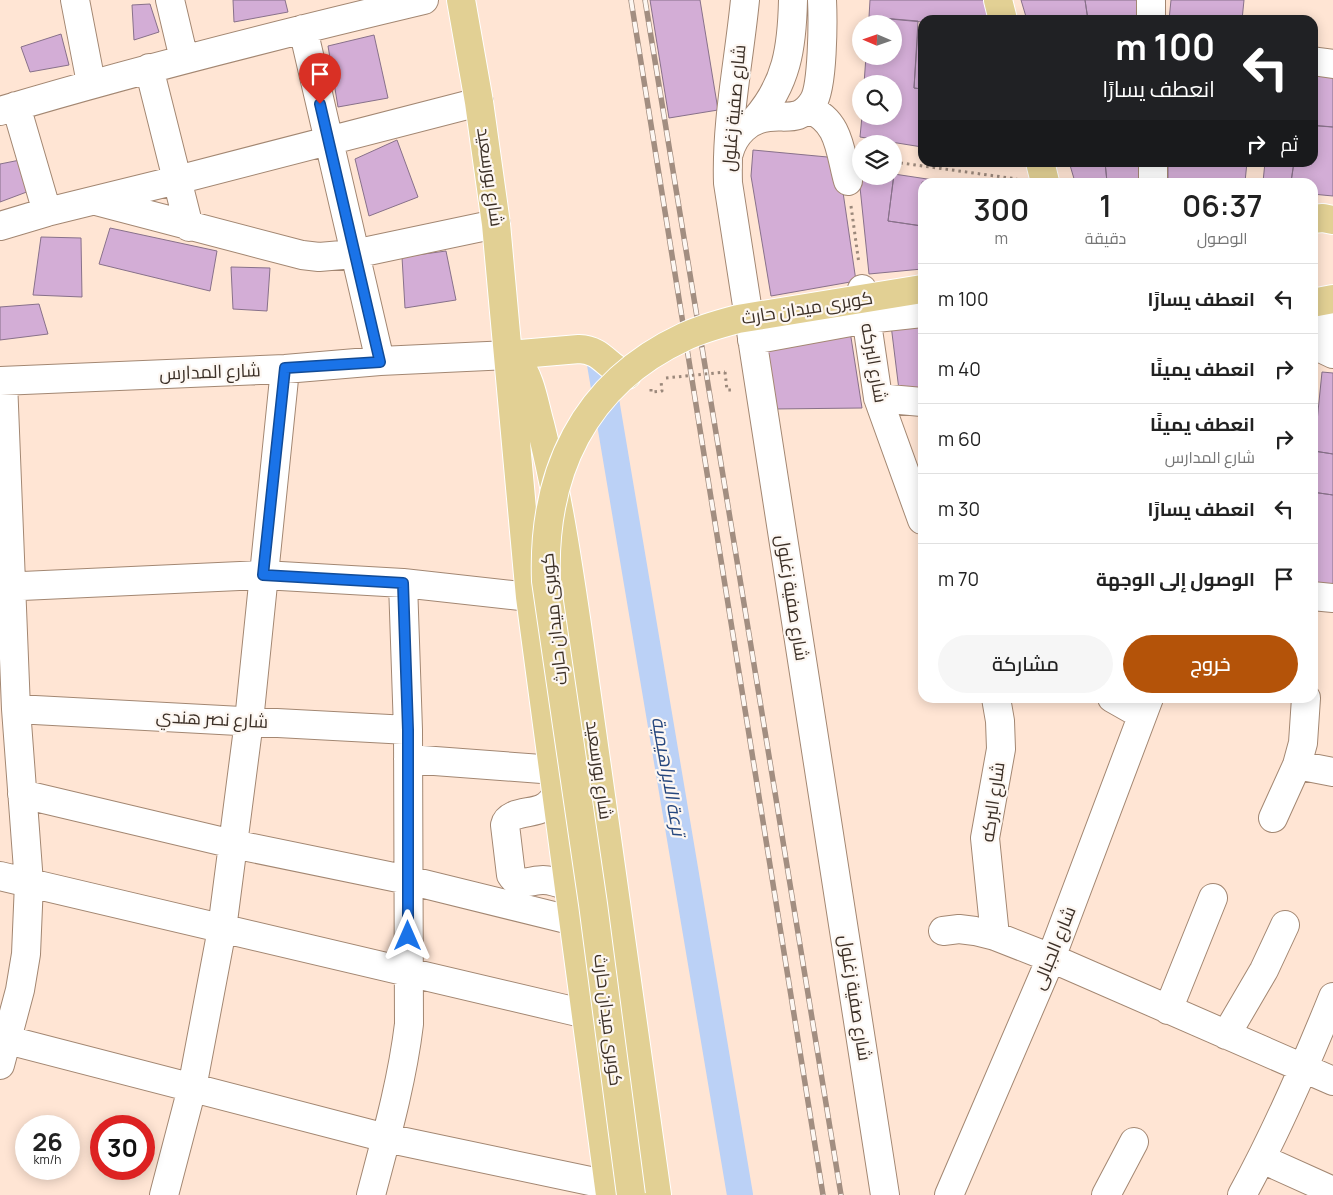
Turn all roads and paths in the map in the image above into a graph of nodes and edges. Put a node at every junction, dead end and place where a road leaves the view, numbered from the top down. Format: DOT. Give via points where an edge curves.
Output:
graph roads {
  1 [pos="75,0"];
  2 [pos="170,0"];
  3 [pos="424,0"];
  4 [pos="461,0"];
  5 [pos="745,0"];
  6 [pos="793,0"];
  7 [pos="822,0"];
  8 [pos="998,0"];
  9 [pos="1151,0"];
  10 [pos="1002,15"];
  11 [pos="1151,15"];
  12 [pos="302,28"];
  13 [pos="184,59"];
  14 [pos="1318,62"];
  15 [pos="1333,64"];
  16 [pos="149,68"];
  17 [pos="91,83"];
  18 [pos="479,102"];
  19 [pos="8,109"];
  20 [pos="808,109"];
  21 [pos="756,120"];
  22 [pos="330,141"];
  23 [pos="727,157"];
  24 [pos="902,163"];
  25 [pos="918,165"];
  26 [pos="932,167"];
  27 [pos="1015,178"];
  28 [pos="177,180"];
  29 [pos="848,181"];
  30 [pos="92,201"];
  31 [pos="47,212"];
  32 [pos="1318,218"];
  33 [pos="1333,220"];
  34 [pos="496,224"];
  35 [pos="0,226"];
  36 [pos="189,226"];
  37 [pos="354,254"];
  38 [pos="918,280"];
  39 [pos="862,289"];
  40 [pos="918,291"];
  41 [pos="1333,298"];
  42 [pos="1318,302"];
  43 [pos="747,308"];
  44 [pos="918,313"];
  45 [pos="1318,318"];
  46 [pos="867,319"];
  47 [pos="1333,329"];
  48 [pos="752,340"];
  49 [pos="1318,347"];
  50 [pos="1333,354"];
  51 [pos="509,355"];
  52 [pos="380,362"];
  53 [pos="285,368"];
  54 [pos="725,372"];
  55 [pos="626,376"];
  56 [pos="661,378"];
  57 [pos="2,381"];
  58 [pos="878,398"];
  59 [pos="918,402"];
  60 [pos="914,477"];
  61 [pos="918,498"];
  62 [pos="263,575"];
  63 [pos="403,583"];
  64 [pos="6,587"];
  65 [pos="530,597"];
  66 [pos="1318,597"];
  67 [pos="1333,598"];
  68 [pos="997,703"];
  69 [pos="1133,703"];
  70 [pos="1306,703"];
  71 [pos="1146,706"];
  72 [pos="16,709"];
  73 [pos="249,722"];
  74 [pos="408,730"];
  75 [pos="408,759"];
  76 [pos="1297,764"];
  77 [pos="1333,772"];
  78 [pos="556,782"];
  79 [pos="22,794"];
  80 [pos="1273,818"];
  81 [pos="233,844"];
  82 [pos="0,876"];
  83 [pos="408,880"];
  84 [pos="29,883"];
  85 [pos="570,887"];
  86 [pos="1213,898"];
  87 [pos="574,921"];
  88 [pos="621,924"];
  89 [pos="1285,924"];
  90 [pos="222,929"];
  91 [pos="943,931"];
  92 [pos="995,936"];
  93 [pos="1051,958"];
  94 [pos="408,973"];
  95 [pos="1333,997"];
  96 [pos="1168,1010"];
  97 [pos="586,1014"];
  98 [pos="1226,1036"];
  99 [pos="2,1048"];
  100 [pos="1304,1069"];
  101 [pos="1333,1081"];
  102 [pos="192,1088"];
  103 [pos="386,1138"];
  104 [pos="1134,1142"];
  105 [pos="1262,1159"];
  106 [pos="1333,1191"];
  107 [pos="617,1192"];
  108 [pos="164,1195"];
  109 [pos="371,1195"];
  110 [pos="657,1195"];
  111 [pos="885,1195"];
  112 [pos="949,1195"];
  113 [pos="1106,1195"];
  114 [pos="1242,1195"];
  1 -- 17 [label="street"];
  2 -- 13 [label="street"];
  3 -- 12 [label="street"];
  4 -- 18 [label="main road, شارع بورسعيد"];
  5 -- 23 [label="street, شارع صفية زغلول"];
  6 -- 21 [label="street" via="790,44 782,80"];
  7 -- 20 [label="street" via="817,95"];
  8 -- 10 [label="main road"];
  9 -- 11 [label="street"];
  12 -- 13 [label="street"];
  12 -- 22 [label="street"];
  13 -- 16 [label="street"];
  14 -- 15 [label="street"];
  16 -- 17 [label="street"];
  16 -- 28 [label="street"];
  17 -- 19 [label="street"];
  18 -- 22 [label="street"];
  18 -- 34 [label="main road, شارع بورسعيد"];
  19 -- 31 [label="street"];
  20 -- 21 [label="street" via="789,118"];
  20 -- 29 [label="street" via="821,115 834,130"];
  21 -- 23 [label="street" via="737,135"];
  22 -- 28 [label="street"];
  22 -- 37 [label="street"];
  23 -- 43 [label="street, شارع صفية زغلول"];
  24 -- 25 [label="path"];
  26 -- 27 [label="path"];
  28 -- 30 [label="street"];
  28 -- 36 [label="street"];
  29 -- 39 [label="path"];
  30 -- 31 [label="street"];
  30 -- 36 [label="street"];
  31 -- 35 [label="street"];
  32 -- 33 [label="main road"];
  34 -- 37 [label="street"];
  34 -- 51 [label="main road, شارع بورسعيد"];
  36 -- 37 [label="street" via="302,255"];
  37 -- 52 [label="street"];
  38 -- 39 [label="street"];
  39 -- 43 [label="street"];
  39 -- 46 [label="street, شارع البركه"];
  40 -- 107 [label="main road, كوبرى ميدان حارث, bridge" via="738,319 684,337 659,350 614,384 595,406 579,429 557,479 547,530 546,581 593,904"];
  41 -- 42 [label="main road"];
  43 -- 48 [label="street, شارع صفية زغلول"];
  44 -- 46 [label="street"];
  45 -- 47 [label="street"];
  46 -- 48 [label="street"];
  46 -- 58 [label="street, شارع البركه"];
  48 -- 111 [label="street, شارع صفية زغلول"];
  49 -- 50 [label="street"];
  51 -- 52 [label="street, شارع المدارس"];
  51 -- 55 [label="main road" via="590,350"];
  51 -- 65 [label="main road, شارع بورسعيد"];
  51 -- 88 [label="main road, شارع بورسعيد" via="526,375 552,476"];
  52 -- 53 [label="street, شارع المدارس"];
  53 -- 57 [label="street, شارع المدارس"];
  53 -- 62 [label="street"];
  54 -- 56 [label="path, bridge"];
  57 -- 64 [label="street"];
  58 -- 59 [label="street"];
  58 -- 60 [label="street, شارع البركه"];
  60 -- 61 [label="street, شارع البركه"];
  62 -- 63 [label="street"];
  62 -- 64 [label="street"];
  62 -- 73 [label="street"];
  63 -- 65 [label="street"];
  63 -- 74 [label="street"];
  64 -- 72 [label="street"];
  65 -- 78 [label="main road, شارع بورسعيد"];
  66 -- 67 [label="street"];
  68 -- 92 [label="street, شارع البركه" via="1001,749 986,838"];
  69 -- 71 [label="street"];
  70 -- 76 [label="street" via="1303,743"];
  71 -- 93 [label="street, شارع الجبالى"];
  72 -- 73 [label="street, شارع نصر هندي"];
  72 -- 79 [label="street"];
  73 -- 74 [label="street, شارع نصر هندي"];
  73 -- 81 [label="street"];
  74 -- 75 [label="street"];
  75 -- 78 [label="street"];
  75 -- 83 [label="street"];
  76 -- 77 [label="street"];
  76 -- 80 [label="street"];
  78 -- 85 [label="main road, شارع بورسعيد"];
  78 -- 85 [label="street" via="544,808 506,820 511,875 518,882 543,880"];
  79 -- 81 [label="street"];
  79 -- 84 [label="street"];
  81 -- 83 [label="street"];
  81 -- 90 [label="street"];
  82 -- 84 [label="street"];
  83 -- 87 [label="street"];
  83 -- 94 [label="street"];
  84 -- 90 [label="street"];
  84 -- 99 [label="street" via="26,954 20,990"];
  85 -- 87 [label="main road, شارع بورسعيد"];
  86 -- 96 [label="street"];
  87 -- 88 [label="main road" via="593,910 614,916"];
  87 -- 97 [label="main road, شارع بورسعيد"];
  88 -- 110 [label="main road, شارع بورسعيد"];
  89 -- 98 [label="street" via="1264,970"];
  90 -- 94 [label="street"];
  90 -- 102 [label="street"];
  91 -- 92 [label="street" via="974,930"];
  92 -- 93 [label="street"];
  93 -- 96 [label="street"];
  93 -- 112 [label="street, شارع الجبالى"];
  94 -- 97 [label="street"];
  94 -- 103 [label="street" via="409,1024 405,1058"];
  95 -- 100 [label="street"];
  96 -- 98 [label="street"];
  97 -- 107 [label="main road, شارع بورسعيد"];
  98 -- 100 [label="street"];
  99 -- 102 [label="street"];
  100 -- 101 [label="street"];
  100 -- 105 [label="street"];
  102 -- 103 [label="street"];
  102 -- 108 [label="street"];
  103 -- 107 [label="street"];
  103 -- 109 [label="street"];
  104 -- 113 [label="street"];
  105 -- 106 [label="street"];
  105 -- 114 [label="street"];
}
